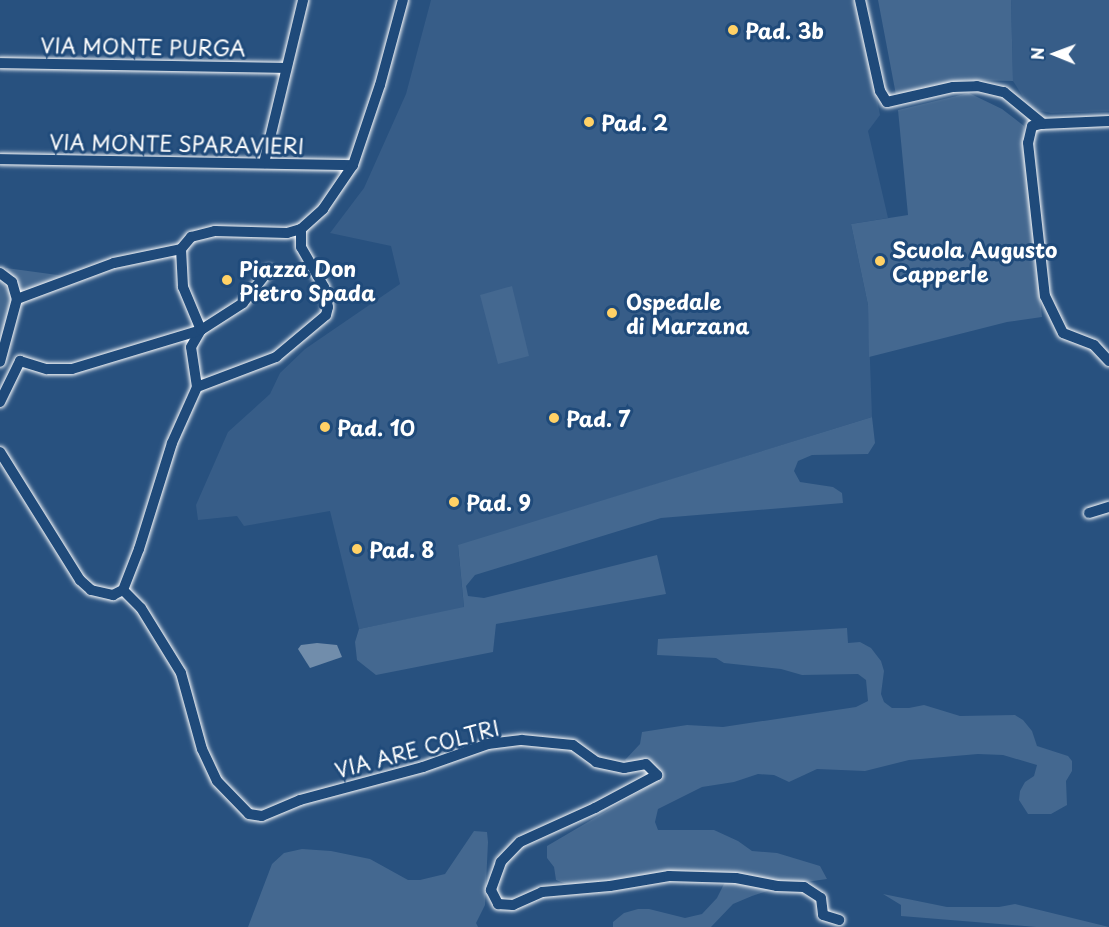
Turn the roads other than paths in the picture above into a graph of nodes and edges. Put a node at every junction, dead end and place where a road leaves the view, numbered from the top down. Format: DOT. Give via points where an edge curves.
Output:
graph roads {
  1 [pos="303,0"];
  2 [pos="403,0"];
  3 [pos="860,0"];
  4 [pos="0,63"];
  5 [pos="285,68"];
  6 [pos="1109,121"];
  7 [pos="1043,124"];
  8 [pos="0,159"];
  9 [pos="264,163"];
  10 [pos="353,165"];
  11 [pos="301,229"];
  12 [pos="181,249"];
  13 [pos="269,270"];
  14 [pos="0,273"];
  15 [pos="17,299"];
  16 [pos="201,330"];
  17 [pos="1109,361"];
  18 [pos="0,362"];
  19 [pos="197,387"];
  20 [pos="0,402"];
  21 [pos="0,452"];
  22 [pos="1109,507"];
  23 [pos="1089,513"];
  24 [pos="123,590"];
  25 [pos="839,920"];
  1 -- 5 [label="street"];
  2 -- 10 [label="street"];
  3 -- 7 [label="street" via="880,91 887,102 953,87 977,86 1004,92"];
  4 -- 5 [label="street, VIA MONTE PURGA"];
  5 -- 9 [label="street"];
  6 -- 7 [label="street"];
  7 -- 17 [label="street" via="1032,126 1028,143 1045,296 1063,333 1094,345"];
  8 -- 9 [label="street, VIA MONTE SPARAVIERI"];
  9 -- 10 [label="street, VIA MONTE SPARAVIERI"];
  10 -- 11 [label="street" via="323,209"];
  11 -- 12 [label="street" via="287,233 215,231 191,237"];
  11 -- 19 [label="street" via="301,248 318,275 328,307 326,315 276,357"];
  12 -- 15 [label="street" via="114,263"];
  12 -- 16 [label="street" via="183,287"];
  13 -- 16 [label="street" via="243,303"];
  14 -- 15 [label="street" via="12,282"];
  15 -- 18 [label="street"];
  16 -- 19 [label="street" via="191,347"];
  16 -- 20 [label="street" via="72,369 47,369 20,361"];
  19 -- 24 [label="street" via="172,443"];
  21 -- 24 [label="street" via="80,580 100,593 113,595"];
  22 -- 23 [label="street"];
  24 -- 25 [label="street, VIA ARE COLTRI" via="141,608 181,673 202,749 217,781 249,814 262,816 300,800 423,767 488,744 522,740 573,744 596,762 624,768 646,765 657,775 520,842 501,862 491,890 498,904 513,905 542,892 669,876 736,878 804,887 821,898 823,915"];
}
